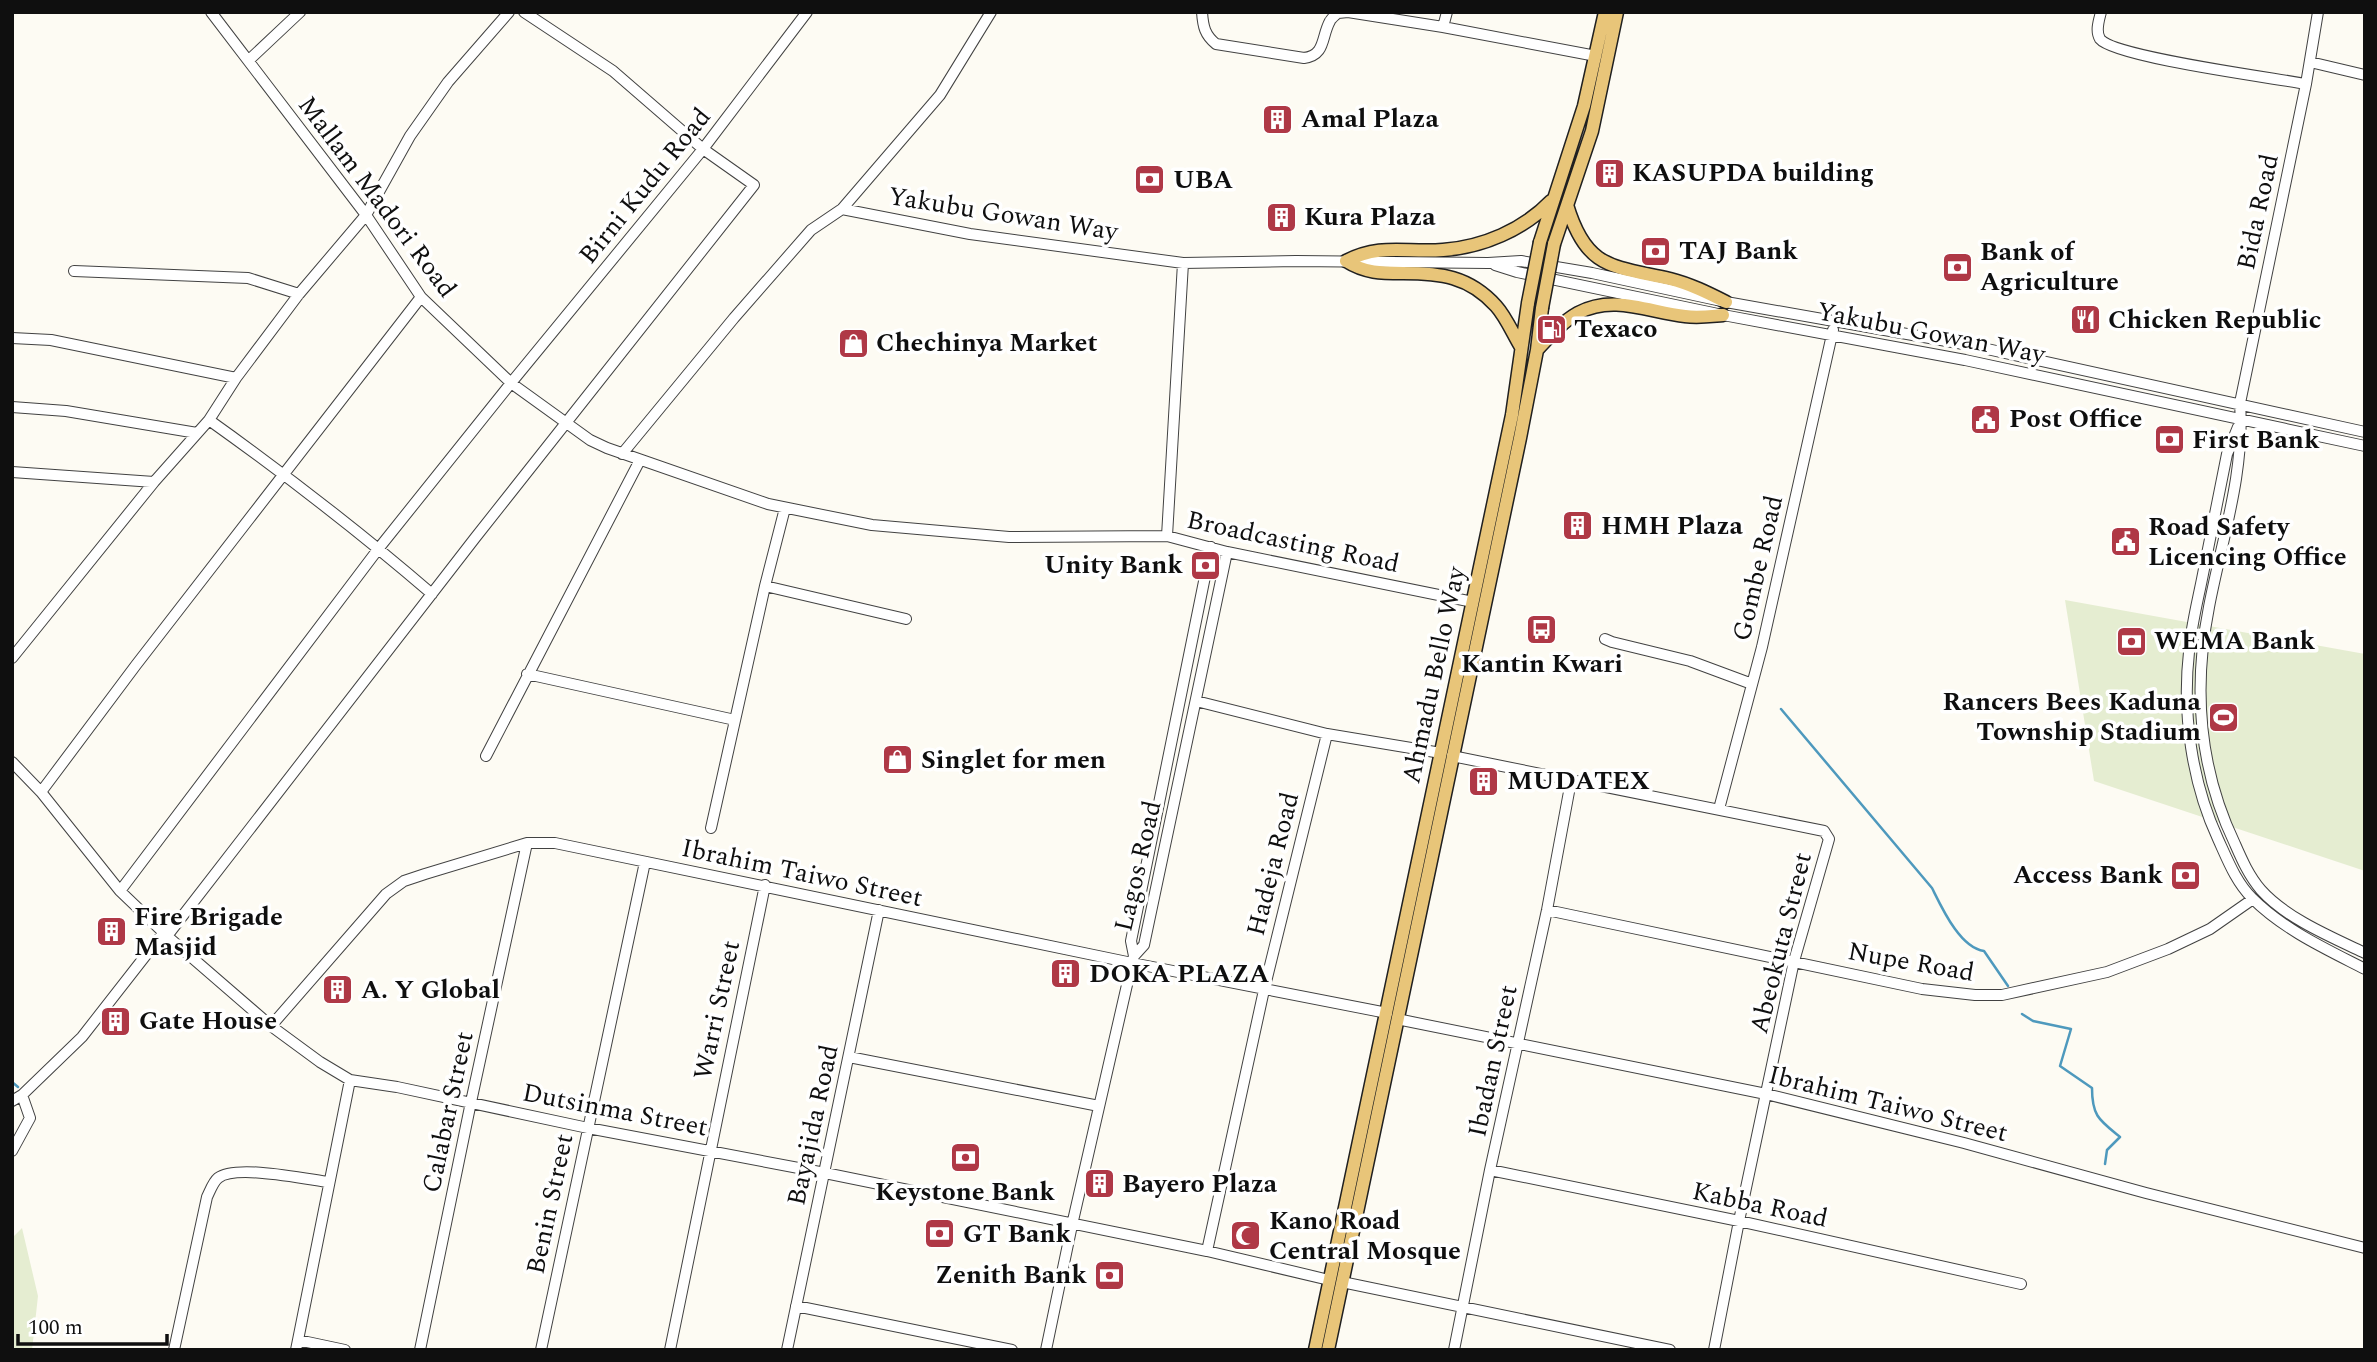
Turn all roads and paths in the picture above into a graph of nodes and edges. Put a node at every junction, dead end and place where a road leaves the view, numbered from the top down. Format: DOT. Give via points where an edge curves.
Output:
graph roads {
  1 [pos="212,12"];
  2 [pos="300,12"];
  3 [pos="509,12"];
  4 [pos="524,12"];
  5 [pos="807,12"];
  6 [pos="991,12"];
  7 [pos="1202,12"];
  8 [pos="1447,12"];
  9 [pos="1605,12"];
  10 [pos="1617,12"];
  11 [pos="2101,12"];
  12 [pos="2318,12"];
  13 [pos="1443,27"];
  14 [pos="1596,56"];
  15 [pos="250,60"];
  16 [pos="2310,62"];
  17 [pos="2365,75"];
  18 [pos="2306,84"];
  19 [pos="703,149"];
  20 [pos="1553,198"];
  21 [pos="1567,203"];
  22 [pos="842,209"];
  23 [pos="366,215"];
  24 [pos="1346,261"];
  25 [pos="1183,263"];
  26 [pos="74,271"];
  27 [pos="299,294"];
  28 [pos="421,297"];
  29 [pos="1725,309"];
  30 [pos="1835,321"];
  31 [pos="1832,335"];
  32 [pos="12,338"];
  33 [pos="1521,347"];
  34 [pos="1537,350"];
  35 [pos="236,378"];
  36 [pos="511,383"];
  37 [pos="2240,403"];
  38 [pos="12,407"];
  39 [pos="209,420"];
  40 [pos="2241,421"];
  41 [pos="567,424"];
  42 [pos="2365,432"];
  43 [pos="197,433"];
  44 [pos="2365,446"];
  45 [pos="622,454"];
  46 [pos="640,460"];
  47 [pos="12,472"];
  48 [pos="285,475"];
  49 [pos="154,482"];
  50 [pos="785,508"];
  51 [pos="1167,536"];
  52 [pos="1210,547"];
  53 [pos="379,548"];
  54 [pos="1227,552"];
  55 [pos="765,586"];
  56 [pos="432,594"];
  57 [pos="1473,601"];
  58 [pos="906,619"];
  59 [pos="1605,639"];
  60 [pos="12,658"];
  61 [pos="527,674"];
  62 [pos="1752,684"];
  63 [pos="1196,701"];
  64 [pos="735,720"];
  65 [pos="1327,734"];
  66 [pos="1447,755"];
  67 [pos="486,756"];
  68 [pos="12,762"];
  69 [pos="1571,780"];
  70 [pos="41,792"];
  71 [pos="1719,809"];
  72 [pos="711,828"];
  73 [pos="527,843"];
  74 [pos="645,862"];
  75 [pos="765,886"];
  76 [pos="120,891"];
  77 [pos="2253,899"];
  78 [pos="879,910"];
  79 [pos="1547,910"];
  80 [pos="165,934"];
  81 [pos="2365,953"];
  82 [pos="1133,960"];
  83 [pos="1794,961"];
  84 [pos="2365,969"];
  85 [pos="1264,990"];
  86 [pos="1392,1016"];
  87 [pos="271,1026"];
  88 [pos="1518,1044"];
  89 [pos="849,1057"];
  90 [pos="350,1080"];
  91 [pos="1766,1094"];
  92 [pos="22,1095"];
  93 [pos="12,1101"];
  94 [pos="471,1102"];
  95 [pos="1099,1106"];
  96 [pos="588,1128"];
  97 [pos="12,1151"];
  98 [pos="710,1151"];
  99 [pos="1490,1170"];
  100 [pos="825,1173"];
  101 [pos="328,1182"];
  102 [pos="1739,1221"];
  103 [pos="1072,1225"];
  104 [pos="2365,1248"];
  105 [pos="1208,1251"];
  106 [pos="1335,1281"];
  107 [pos="2021,1284"];
  108 [pos="796,1306"];
  109 [pos="1463,1307"];
  110 [pos="297,1345"];
  111 [pos="174,1350"];
  112 [pos="345,1350"];
  113 [pos="420,1350"];
  114 [pos="541,1350"];
  115 [pos="670,1350"];
  116 [pos="787,1350"];
  117 [pos="1012,1350"];
  118 [pos="1046,1350"];
  119 [pos="1315,1350"];
  120 [pos="1328,1350"];
  121 [pos="1454,1350"];
  122 [pos="1670,1350"];
  123 [pos="1714,1350"];
  1 -- 15 [label="street, Mallam Madori Road"];
  2 -- 15 [label="street"];
  3 -- 23 [label="street" via="425,114"];
  4 -- 19 [label="street" via="612,72"];
  5 -- 19 [label="street, Birni Kudu Road"];
  6 -- 22 [label="street" via="940,95"];
  7 -- 13 [label="street" via="1203,27 1216,44 1304,58 1321,49 1330,21 1338,13"];
  8 -- 13 [label="street"];
  9 -- 14 [label="main road, Ahmadu Bello Way"];
  10 -- 21 [label="main road, Ahmadu Bello Way" via="1592,131"];
  11 -- 18 [label="street" via="2098,32 2113,47"];
  12 -- 16 [label="street, Bida Road"];
  13 -- 14 [label="street"];
  14 -- 20 [label="main road, Ahmadu Bello Way"];
  15 -- 23 [label="street, Mallam Madori Road"];
  16 -- 17 [label="street"];
  16 -- 18 [label="street, Bida Road"];
  18 -- 37 [label="street, Bida Road"];
  19 -- 36 [label="street, Birni Kudu Road"];
  19 -- 41 [label="street" via="754,185"];
  20 -- 24 [label="main road" via="1535,216 1494,239 1443,250 1364,252"];
  20 -- 33 [label="main road, Ahmadu Bello Way, bridge"];
  21 -- 29 [label="main road" via="1579,238 1602,260 1692,286"];
  21 -- 34 [label="main road, Ahmadu Bello Way, bridge" via="1554,244"];
  22 -- 25 [label="street, Yakubu Gowan Way" via="970,234"];
  22 -- 45 [label="street" via="811,230"];
  23 -- 27 [label="street"];
  23 -- 28 [label="street, Mallam Madori Road"];
  24 -- 25 [label="street, Yakubu Gowan Way"];
  24 -- 29 [label="street, Yakubu Gowan Way" via="1488,263"];
  24 -- 33 [label="main road" via="1366,272 1454,277 1497,307"];
  25 -- 51 [label="street, Broadcasting Road"];
  26 -- 27 [label="street" via="248,278"];
  27 -- 35 [label="street"];
  28 -- 36 [label="street, Mallam Madori Road"];
  28 -- 48 [label="street"];
  29 -- 30 [label="street, Yakubu Gowan Way"];
  29 -- 31 [label="street, Yakubu Gowan Way"];
  29 -- 34 [label="main road" via="1684,316 1598,305 1578,313"];
  30 -- 31 [label="street, Gombe Road"];
  30 -- 37 [label="street, Yakubu Gowan Way"];
  31 -- 40 [label="street, Yakubu Gowan Way" via="2130,394"];
  31 -- 62 [label="street, Gombe Road"];
  32 -- 35 [label="street" via="51,340"];
  33 -- 57 [label="main road, Ahmadu Bello Way" via="1512,415"];
  34 -- 66 [label="main road, Ahmadu Bello Way"];
  35 -- 39 [label="street"];
  36 -- 41 [label="street, Mallam Madori Road"];
  36 -- 53 [label="street, Birni Kudu Road"];
  37 -- 40 [label="street, Bida Road"];
  37 -- 42 [label="street, Yakubu Gowan Way"];
  38 -- 43 [label="street" via="66,411"];
  39 -- 43 [label="street"];
  39 -- 48 [label="street"];
  40 -- 44 [label="street, Yakubu Gowan Way"];
  40 -- 77 [label="street, Bida Road" via="2227,454 2191,640 2187,687 2197,778 2210,822 2237,881"];
  40 -- 81 [label="street, Bida Road" via="2240,456 2202,651 2199,688 2209,776 2229,832 2262,891 2318,930"];
  41 -- 45 [label="street, Mallam Madori Road"];
  41 -- 56 [label="street"];
  43 -- 49 [label="street"];
  45 -- 46 [label="street, Mallam Madori Road"];
  46 -- 50 [label="street, Mallam Madori Road"];
  46 -- 61 [label="street"];
  47 -- 49 [label="street"];
  48 -- 53 [label="street"];
  48 -- 70 [label="street"];
  49 -- 60 [label="street"];
  50 -- 51 [label="street, Mallam Madori Road" via="872,525 1009,537"];
  50 -- 55 [label="street"];
  51 -- 52 [label="street, Broadcasting Road"];
  52 -- 54 [label="street, Broadcasting Road"];
  52 -- 82 [label="street" via="1131,941"];
  53 -- 56 [label="street"];
  53 -- 76 [label="street, Birni Kudu Road"];
  54 -- 57 [label="street, Broadcasting Road"];
  54 -- 63 [label="street, Lagos Road"];
  55 -- 58 [label="street"];
  55 -- 64 [label="street"];
  56 -- 80 [label="street"];
  57 -- 66 [label="main road, Ahmadu Bello Way"];
  59 -- 62 [label="street" via="1690,661"];
  61 -- 64 [label="street"];
  61 -- 67 [label="street"];
  62 -- 71 [label="street, Gombe Road"];
  63 -- 65 [label="street"];
  63 -- 82 [label="street, Lagos Road" via="1144,945"];
  64 -- 72 [label="street"];
  65 -- 66 [label="street"];
  65 -- 85 [label="street, Hadeja Road"];
  66 -- 69 [label="street"];
  66 -- 86 [label="main road, Ahmadu Bello Way"];
  68 -- 70 [label="street, Dutsinma Street"];
  69 -- 71 [label="street"];
  69 -- 79 [label="street, Ibadan Street"];
  70 -- 76 [label="street, Dutsinma Street"];
  71 -- 83 [label="street, Abeokuta Street" via="1828,835"];
  73 -- 74 [label="street, Ibrahim Taiwo Street" via="555,843"];
  73 -- 87 [label="street, Ibrahim Taiwo Street" via="404,881 386,894"];
  73 -- 94 [label="street, Calabar Street"];
  74 -- 75 [label="street, Ibrahim Taiwo Street"];
  74 -- 96 [label="street, Benin Street"];
  75 -- 78 [label="street, Ibrahim Taiwo Street"];
  75 -- 98 [label="street, Warri Street"];
  76 -- 80 [label="street, Dutsinma Street"];
  77 -- 83 [label="street, Nupe Road" via="2210,929 2168,949 2107,972 2002,995 1922,989"];
  77 -- 84 [label="street, Bida Road" via="2315,943"];
  78 -- 82 [label="street, Ibrahim Taiwo Street"];
  78 -- 89 [label="street, Bayajida Road"];
  79 -- 83 [label="street, Nupe Road"];
  79 -- 88 [label="street, Ibadan Street"];
  80 -- 87 [label="street, Dutsinma Street"];
  80 -- 92 [label="street" via="82,1037"];
  82 -- 85 [label="street, Ibrahim Taiwo Street"];
  82 -- 95 [label="street, Lagos Road"];
  83 -- 91 [label="street, Abeokuta Street"];
  85 -- 86 [label="street, Ibrahim Taiwo Street"];
  85 -- 105 [label="street, Hadeja Road"];
  86 -- 88 [label="street, Ibrahim Taiwo Street"];
  86 -- 106 [label="main road, Ahmadu Bello Way"];
  87 -- 90 [label="street, Dutsinma Street"];
  88 -- 91 [label="street, Ibrahim Taiwo Street"];
  88 -- 99 [label="street, Ibadan Street"];
  89 -- 95 [label="street"];
  89 -- 100 [label="street, Bayajida Road"];
  90 -- 94 [label="street, Dutsinma Street"];
  90 -- 101 [label="street"];
  91 -- 102 [label="street, Abeokuta Street"];
  91 -- 104 [label="street, Ibrahim Taiwo Street"];
  92 -- 93 [label="street"];
  92 -- 97 [label="street" via="30,1118"];
  94 -- 96 [label="street, Dutsinma Street"];
  94 -- 113 [label="street, Calabar Street"];
  95 -- 103 [label="street, Lagos Road"];
  96 -- 98 [label="street, Dutsinma Street"];
  96 -- 114 [label="street, Benin Street"];
  98 -- 100 [label="street, Dutsinma Street"];
  98 -- 115 [label="street, Warri Street"];
  99 -- 102 [label="street, Kabba Road"];
  99 -- 109 [label="street, Ibadan Street"];
  100 -- 103 [label="street, Dutsinma Street"];
  100 -- 108 [label="street, Bayajida Road"];
  101 -- 110 [label="street"];
  101 -- 111 [label="street" via="241,1172 216,1179 207,1197"];
  102 -- 107 [label="street, Kabba Road"];
  102 -- 123 [label="street, Abeokuta Street"];
  103 -- 105 [label="street, Dutsinma Street"];
  103 -- 118 [label="street, Lagos Road"];
  105 -- 106 [label="street, Dutsinma Street"];
  106 -- 109 [label="street, Dutsinma Street"];
  106 -- 119 [label="main road, Ahmadu Bello Way"];
  106 -- 120 [label="main road, Ahmadu Bello Way"];
  108 -- 116 [label="street, Bayajida Road"];
  108 -- 117 [label="street"];
  109 -- 121 [label="street, Ibadan Street"];
  109 -- 122 [label="street, Dutsinma Street"];
  110 -- 112 [label="street"];
}
